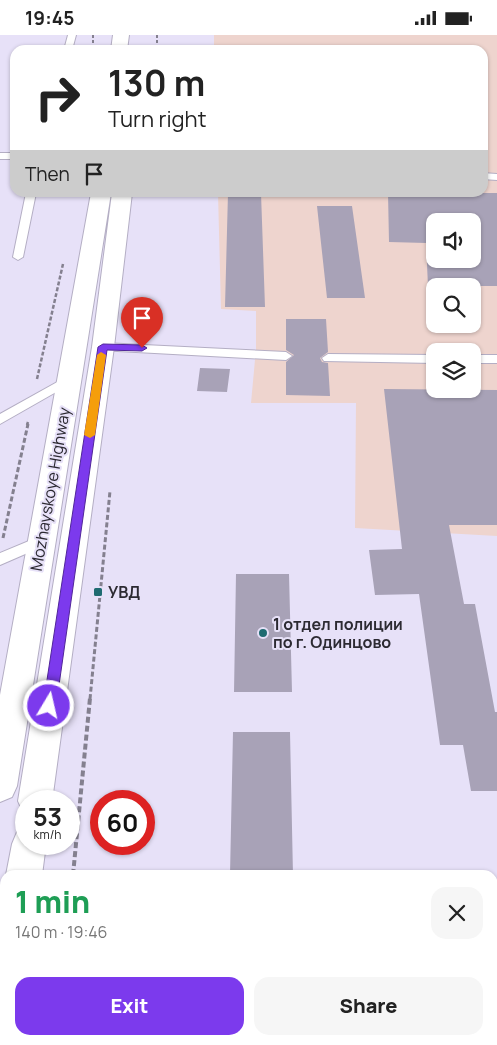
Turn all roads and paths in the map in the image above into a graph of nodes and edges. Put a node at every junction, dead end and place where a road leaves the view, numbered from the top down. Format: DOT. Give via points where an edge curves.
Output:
graph roads {
  1 [pos="30,197"];
  2 [pos="100,197"];
  3 [pos="122,197"];
  4 [pos="18,257"];
  5 [pos="64,257"];
  6 [pos="103,347"];
  7 [pos="286,357"];
  8 [pos="328,358"];
  9 [pos="426,359"];
  10 [pos="481,359"];
  11 [pos="497,359"];
  12 [pos="68,380"];
  13 [pos="32,401"];
  14 [pos="0,420"];
  15 [pos="110,485"];
  16 [pos="41,541"];
  17 [pos="2,542"];
  18 [pos="0,559"];
  19 [pos="0,786"];
  20 [pos="37,790"];
  21 [pos="27,855"];
  22 [pos="25,870"];
  23 [pos="73,870"];
  1 -- 4 [label="lane"];
  2 -- 12 [label="main road, Mozhayskoye Highway"];
  3 -- 6 [label="main road, Mozhayskoye Highway"];
  5 -- 13 [label="path"];
  6 -- 7 [label="lane"];
  6 -- 20 [label="main road, Mozhayskoye Highway"];
  8 -- 9 [label="lane"];
  10 -- 11 [label="lane"];
  12 -- 13 [label="lane"];
  12 -- 16 [label="main road, Mozhayskoye Highway"];
  13 -- 14 [label="lane"];
  13 -- 17 [label="path"];
  15 -- 23 [label="path"];
  16 -- 18 [label="lane"];
  16 -- 19 [label="main road, Mozhayskoye Highway"];
  21 -- 22 [label="main road"];
}
